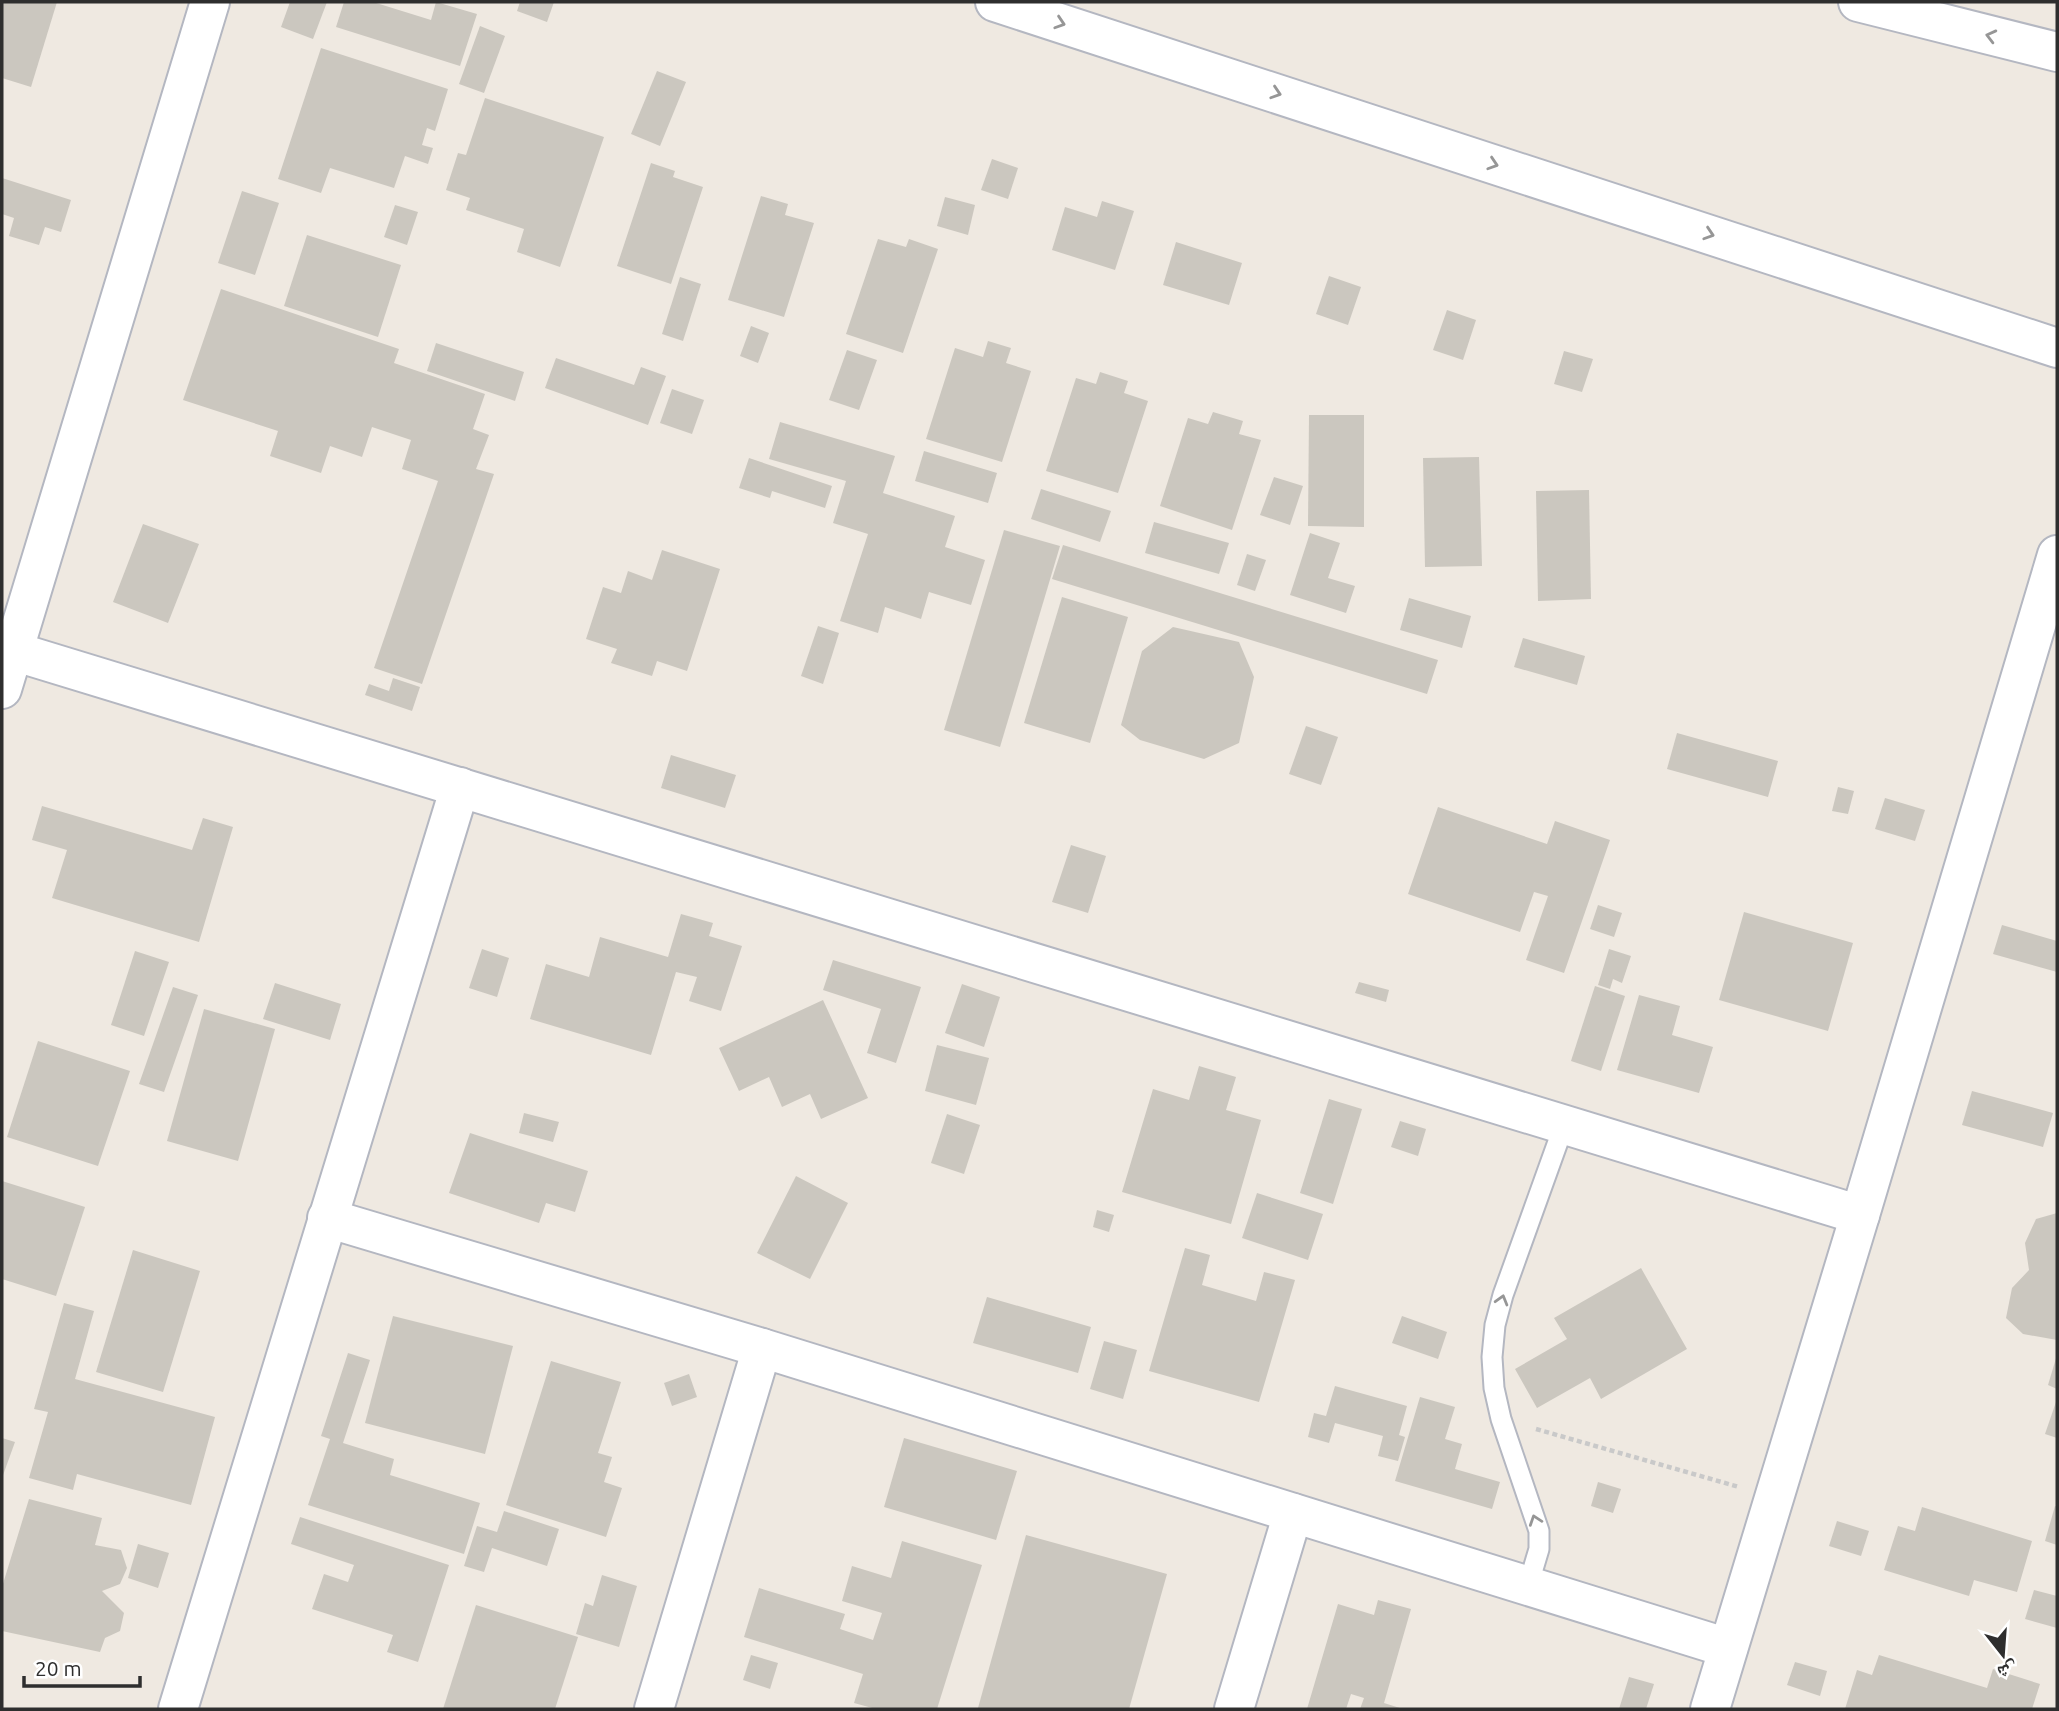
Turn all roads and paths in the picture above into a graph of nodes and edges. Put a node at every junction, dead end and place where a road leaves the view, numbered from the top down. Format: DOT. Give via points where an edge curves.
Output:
graph roads {
  1 [pos="210,2"];
  2 [pos="995,2"];
  3 [pos="1858,2"];
  4 [pos="2057,52"];
  5 [pos="2057,348"];
  6 [pos="2057,555"];
  7 [pos="13,651"];
  8 [pos="2,689"];
  9 [pos="460,787"];
  10 [pos="1564,1125"];
  11 [pos="1860,1215"];
  12 [pos="327,1219"];
  13 [pos="762,1348"];
  14 [pos="1501,1419"];
  15 [pos="1774,1497"];
  16 [pos="1293,1513"];
  17 [pos="1528,1586"];
  18 [pos="1728,1648"];
  19 [pos="178,1709"];
  20 [pos="654,1709"];
  21 [pos="1234,1709"];
  22 [pos="1710,1709"];
  1 -- 7 [label="street"];
  2 -- 5 [label="street, one-way"];
  4 -- 3 [label="street, one-way"];
  6 -- 11 [label="street"];
  7 -- 8 [label="street"];
  7 -- 9 [label="street"];
  9 -- 10 [label="street"];
  9 -- 12 [label="street"];
  10 -- 11 [label="street"];
  14 -- 10 [label="lane, one-way" via="1492,1357 1495,1325"];
  11 -- 15 [label="street"];
  12 -- 13 [label="street"];
  12 -- 19 [label="street"];
  13 -- 16 [label="street"];
  13 -- 20 [label="street"];
  14 -- 15 [label="path"];
  17 -- 14 [label="lane, one-way" via="1539,1549 1539,1531"];
  15 -- 18 [label="street"];
  16 -- 17 [label="street"];
  16 -- 21 [label="street"];
  17 -- 18 [label="street"];
  18 -- 22 [label="street"];
}
